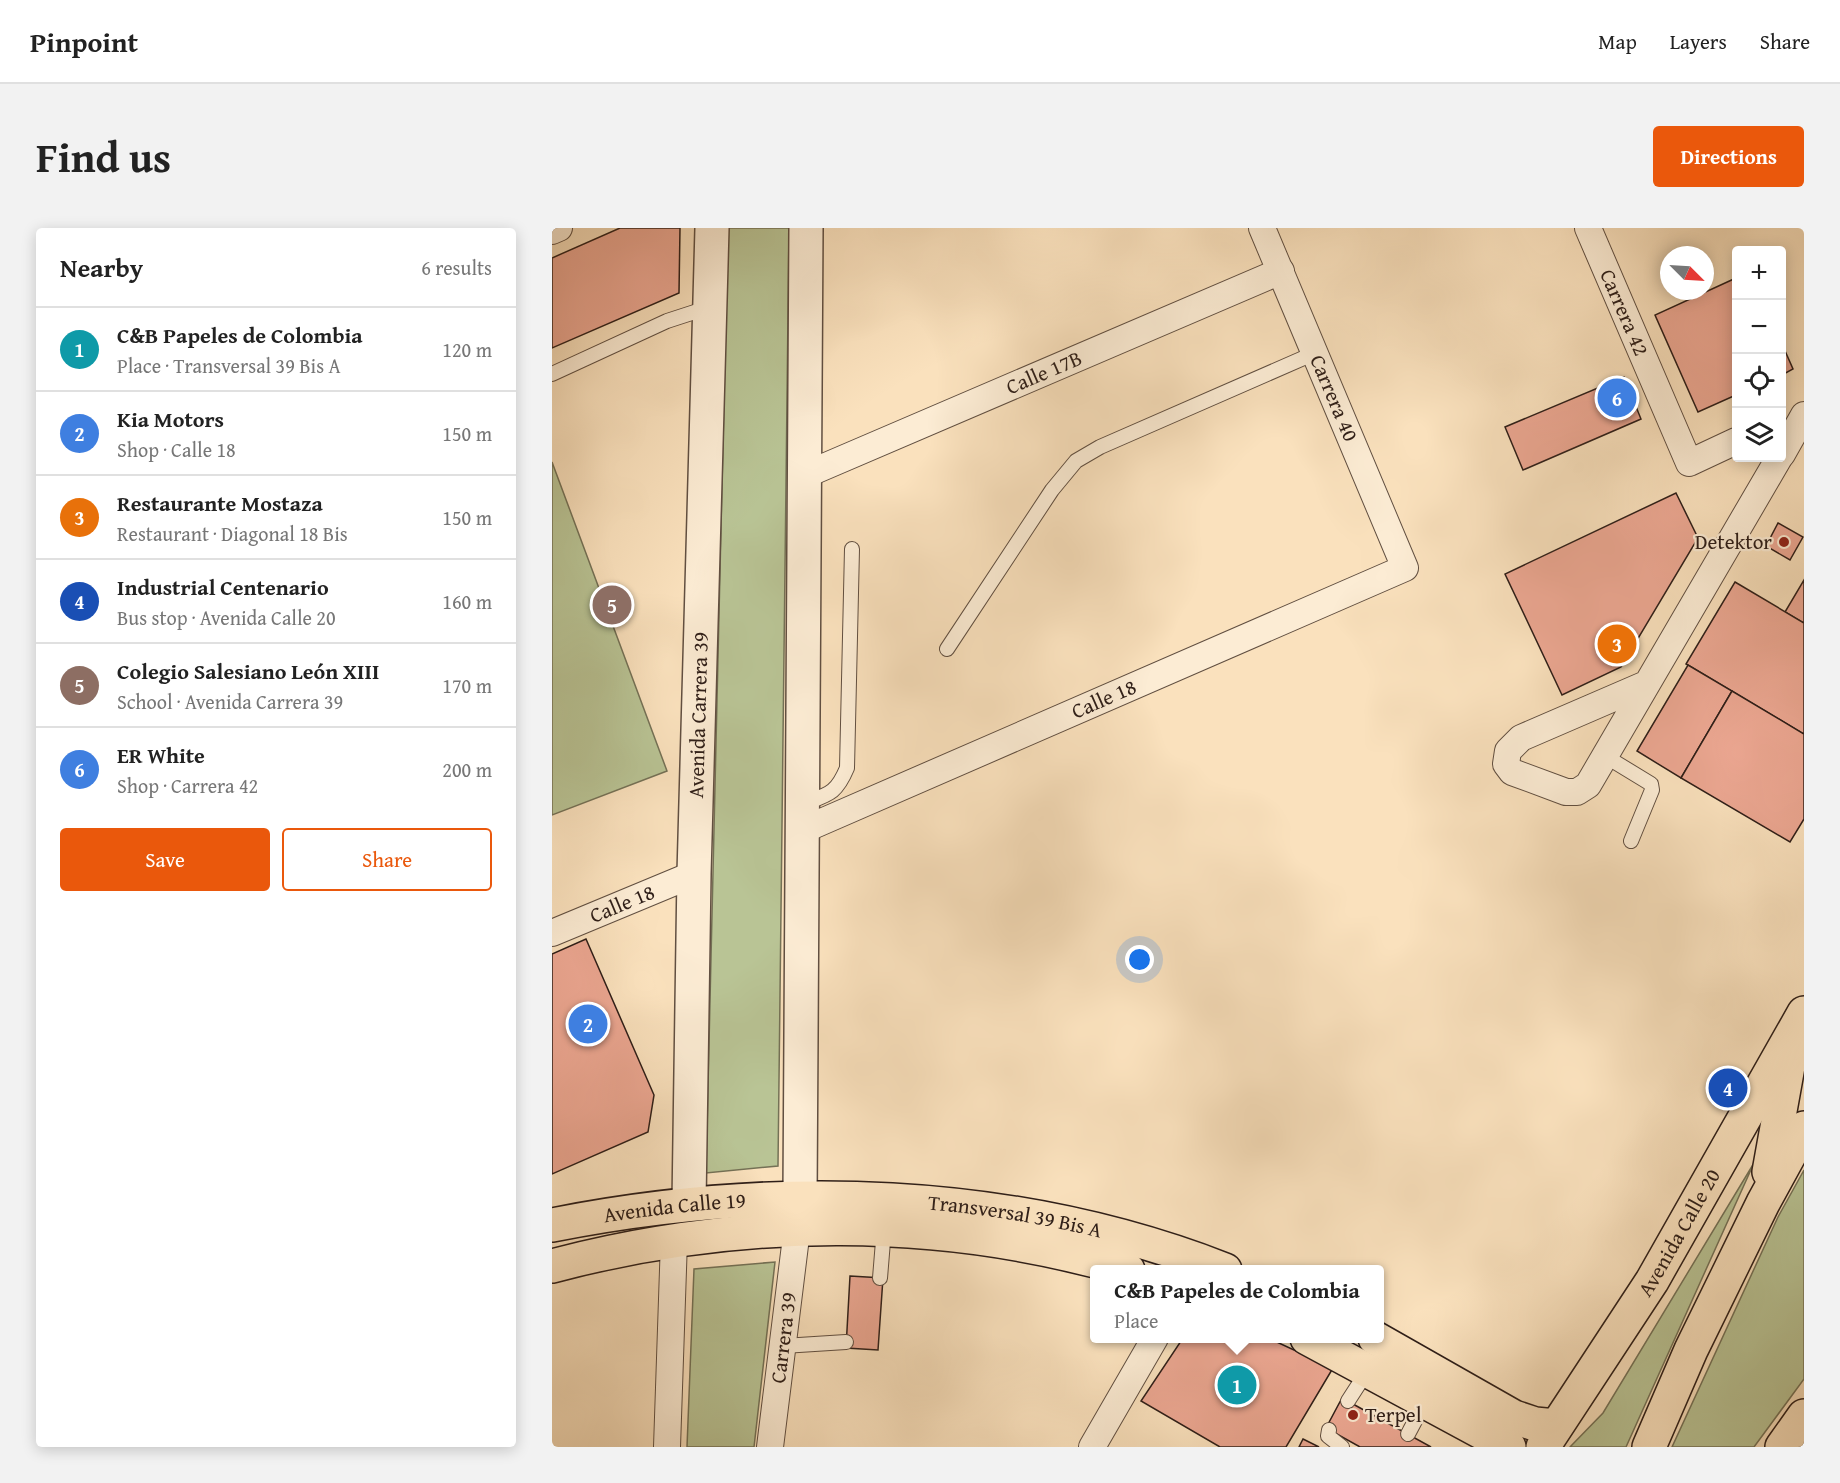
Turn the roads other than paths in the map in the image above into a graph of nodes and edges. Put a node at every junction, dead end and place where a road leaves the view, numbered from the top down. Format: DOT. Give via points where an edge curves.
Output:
graph roads {
  1 [pos="560,228"];
  2 [pos="712,228"];
  3 [pos="806,228"];
  4 [pos="1262,228"];
  5 [pos="1588,228"];
  6 [pos="552,231"];
  7 [pos="1281,271"];
  8 [pos="710,307"];
  9 [pos="1316,354"];
  10 [pos="552,374"];
  11 [pos="1804,411"];
  12 [pos="1804,415"];
  13 [pos="1786,419"];
  14 [pos="1732,443"];
  15 [pos="1786,447"];
  16 [pos="1777,462"];
  17 [pos="805,475"];
  18 [pos="852,549"];
  19 [pos="1405,568"];
  20 [pos="947,649"];
  21 [pos="1646,684"];
  22 [pos="1605,756"];
  23 [pos="803,817"];
  24 [pos="1631,841"];
  25 [pos="694,874"];
  26 [pos="552,933"];
  27 [pos="1799,1021"];
  28 [pos="1804,1128"];
  29 [pos="689,1203"];
  30 [pos="1763,1203"];
  31 [pos="798,1213"];
  32 [pos="552,1226"];
  33 [pos="884,1229"];
  34 [pos="674,1240"];
  35 [pos="1114,1265"];
  36 [pos="1213,1265"];
  37 [pos="552,1266"];
  38 [pos="880,1278"];
  39 [pos="846,1342"];
  40 [pos="1152,1343"];
  41 [pos="1317,1343"];
  42 [pos="1384,1343"];
  43 [pos="783,1346"];
  44 [pos="1368,1370"];
  45 [pos="1348,1401"];
  46 [pos="1425,1401"];
  47 [pos="1804,1416"];
  48 [pos="1329,1430"];
  49 [pos="1408,1434"];
  50 [pos="1550,1437"];
  51 [pos="668,1447"];
  52 [pos="770,1447"];
  53 [pos="1092,1447"];
  54 [pos="1342,1447"];
  55 [pos="1509,1447"];
  56 [pos="1649,1447"];
  57 [pos="1782,1447"];
  1 -- 6 [label="street"];
  2 -- 8 [label="street, Avenida Carrera 39"];
  3 -- 17 [label="street"];
  4 -- 7 [label="street, Carrera 40"];
  5 -- 14 [label="street, Carrera 42" via="1689,463"];
  7 -- 9 [label="street, Carrera 40"];
  7 -- 17 [label="street, Calle 17B"];
  8 -- 10 [label="lane" via="667,321"];
  8 -- 25 [label="street, Avenida Carrera 39"];
  9 -- 19 [label="street, Carrera 40"];
  9 -- 20 [label="lane" via="1100,447 1076,461 1052,490"];
  11 -- 13 [label="street"];
  12 -- 15 [label="street"];
  16 -- 21 [label="street"];
  17 -- 23 [label="street"];
  18 -- 23 [label="lane" via="847,768 839,787"];
  19 -- 23 [label="street, Calle 18"];
  21 -- 22 [label="street"];
  21 -- 22 [label="street" via="1521,738 1508,751 1506,764 1512,772 1566,792 1577,792 1588,784"];
  22 -- 24 [label="lane" via="1651,784 1653,790"];
  23 -- 31 [label="street"];
  25 -- 26 [label="street, Calle 18"];
  25 -- 29 [label="street, Avenida Carrera 39"];
  27 -- 30 [label="main road"];
  27 -- 50 [label="main road, Avenida Calle 20" via="1652,1281"];
  28 -- 30 [label="main road"];
  29 -- 31 [label="main road, Avenida Calle 19"];
  29 -- 32 [label="main road, Avenida Calle 19"];
  30 -- 56 [label="main road" via="1691,1350"];
  31 -- 33 [label="main road, Transversal 39 Bis A"];
  31 -- 34 [label="main road, Avenida Calle 19" via="755,1230"];
  31 -- 36 [label="main road, Transversal 39 Bis A" via="977,1208 1045,1216"];
  31 -- 43 [label="street, Carrera 39"];
  33 -- 35 [label="main road, Transversal 39 Bis A" via="1021,1244"];
  33 -- 38 [label="lane"];
  34 -- 37 [label="main road, Avenida Calle 19"];
  34 -- 51 [label="street"];
  39 -- 43 [label="lane"];
  40 -- 53 [label="street"];
  41 -- 44 [label="main road"];
  42 -- 50 [label="main road" via="1514,1417 1535,1424"];
  43 -- 52 [label="street, Carrera 39"];
  44 -- 45 [label="lane"];
  44 -- 46 [label="main road"];
  46 -- 49 [label="lane"];
  46 -- 55 [label="main road"];
  47 -- 57 [label="main road"];
  48 -- 54 [label="lane" via="1328,1437"];
}
